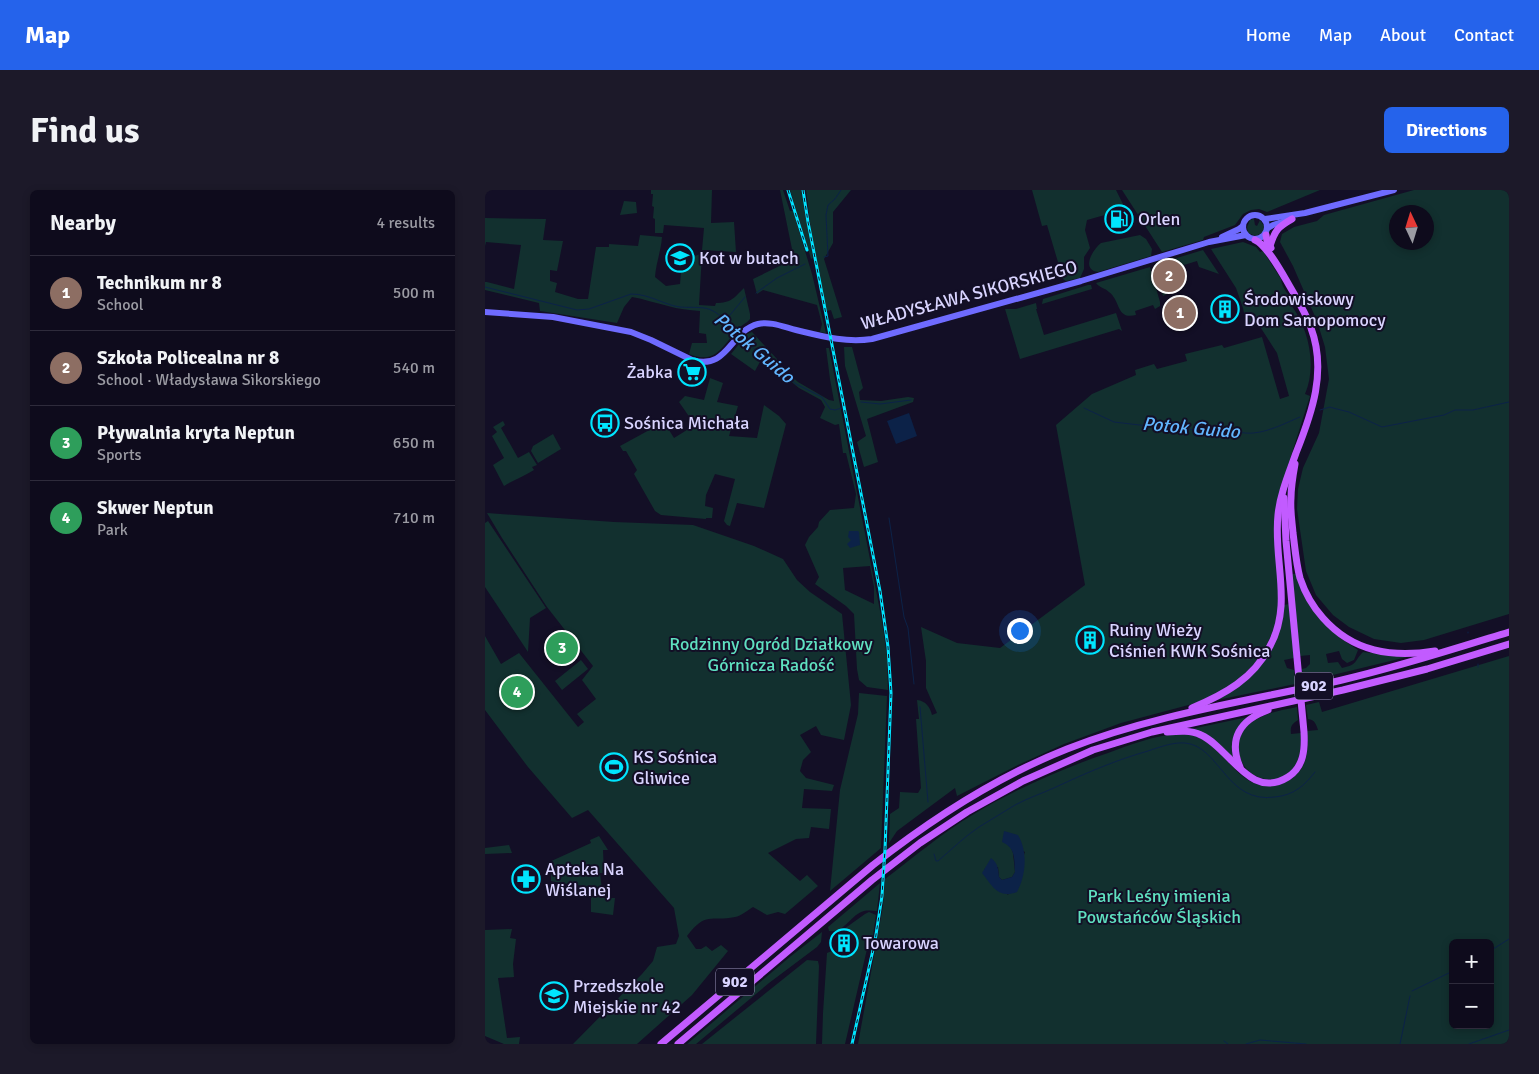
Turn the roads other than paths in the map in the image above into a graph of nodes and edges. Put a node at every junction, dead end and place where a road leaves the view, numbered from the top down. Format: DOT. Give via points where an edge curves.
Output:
graph roads {
  1 [pos="1393,190"];
  2 [pos="1305,213"];
  3 [pos="1265,219"];
  4 [pos="1293,219"];
  5 [pos="1243,226"];
  6 [pos="1267,232"];
  7 [pos="1246,235"];
  8 [pos="1255,240"];
  9 [pos="1209,242"];
  10 [pos="1270,246"];
  11 [pos="1276,262"];
  12 [pos="485,312"];
  13 [pos="1296,454"];
  14 [pos="1285,488"];
  15 [pos="1509,632"];
  16 [pos="1509,644"];
  17 [pos="1460,647"];
  18 [pos="1293,701"];
  19 [pos="1175,715"];
  20 [pos="1152,732"];
  21 [pos="1241,770"];
  22 [pos="661,1044"];
  23 [pos="679,1044"];
  1 -- 2 [label="street"];
  2 -- 3 [label="street"];
  2 -- 4 [label="street"];
  3 -- 5 [label="street" via="1253,215"];
  3 -- 6 [label="street"];
  4 -- 6 [label="street" via="1273,225"];
  4 -- 10 [label="main road" via="1279,226"];
  5 -- 7 [label="street"];
  5 -- 9 [label="street, WŁADYSŁAWA SIKORSKIEGO"];
  6 -- 8 [label="street"];
  6 -- 10 [label="main road"];
  7 -- 8 [label="street"];
  7 -- 9 [label="street, WŁADYSŁAWA SIKORSKIEGO"];
  8 -- 11 [label="main road"];
  9 -- 12 [label="street, WŁADYSŁAWA SIKORSKIEGO" via="872,339 830,339 758,324 744,331 716,360 707,362 686,358 631,332 553,317"];
  10 -- 11 [label="main road"];
  11 -- 13 [label="main road" via="1308,320 1318,356 1315,400"];
  13 -- 14 [label="main road"];
  13 -- 17 [label="main road" via="1291,499 1297,567 1305,591 1322,617 1355,644 1377,651 1407,654"];
  14 -- 19 [label="main road" via="1277,525 1282,605 1271,646 1255,669 1234,688"];
  14 -- 21 [label="main road" via="1285,527 1304,749 1295,771 1276,782 1263,782"];
  15 -- 17 [label="main road, 902"];
  16 -- 18 [label="main road, 902" via="1427,669"];
  17 -- 19 [label="main road, 902" via="1349,678"];
  18 -- 20 [label="main road, 902"];
  18 -- 21 [label="main road" via="1261,712 1242,727 1235,746"];
  19 -- 22 [label="main road, 902" via="1107,734 1052,756 1005,778 932,821 873,865"];
  20 -- 21 [label="main road" via="1201,735"];
  20 -- 23 [label="main road, 902" via="1093,750 1043,772 993,796 934,833 872,880"];
}
